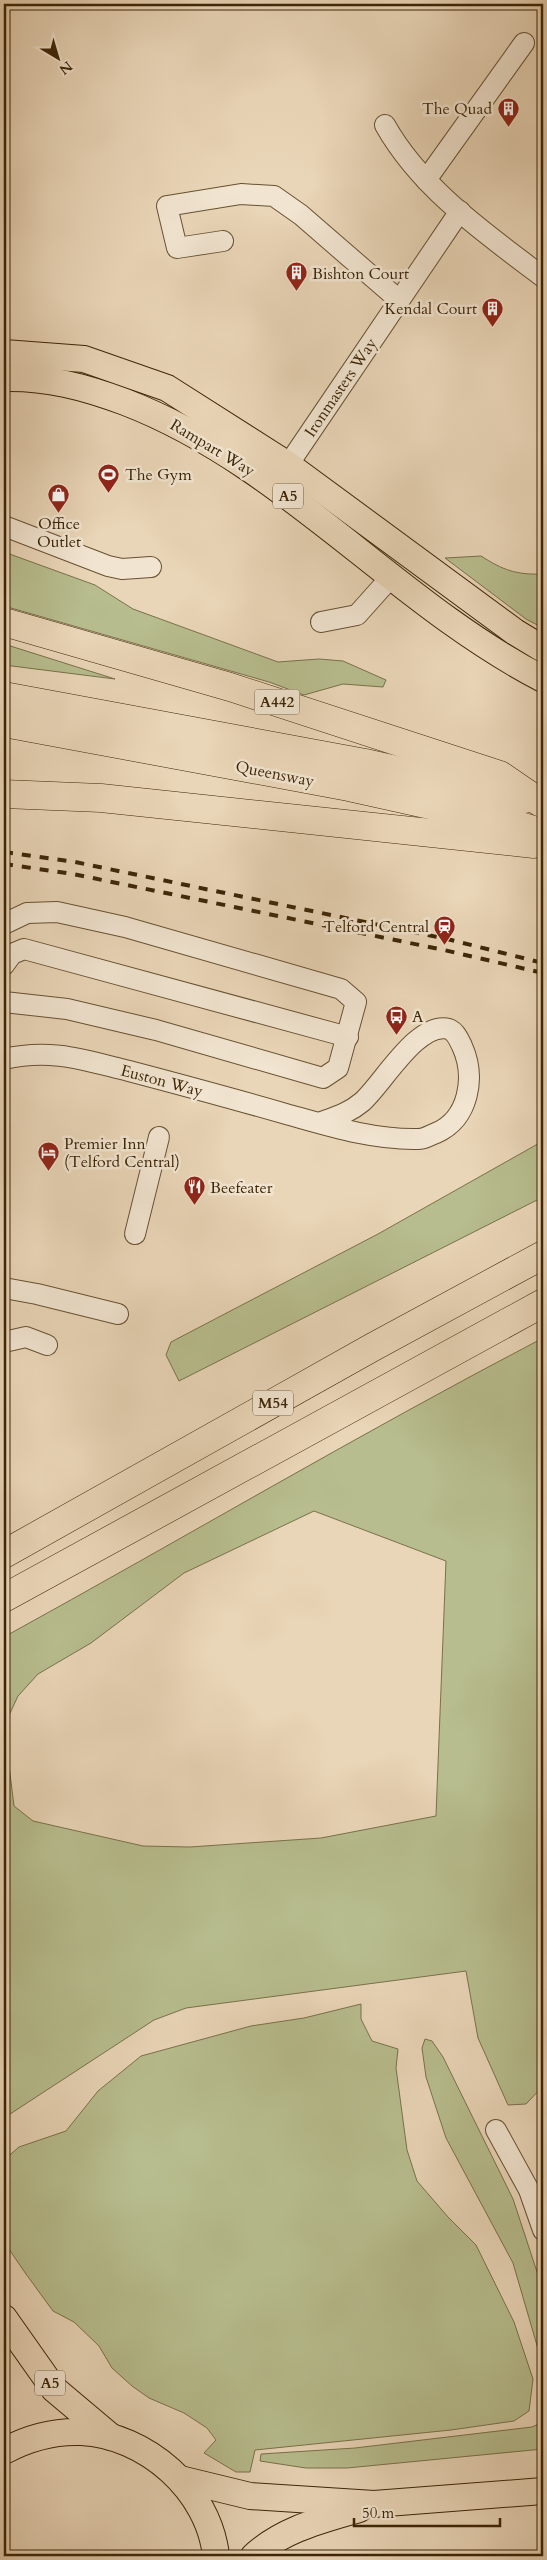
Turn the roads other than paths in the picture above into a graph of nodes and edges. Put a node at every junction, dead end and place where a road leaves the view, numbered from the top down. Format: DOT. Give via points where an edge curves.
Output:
graph roads {
  1 [pos="524,43"];
  2 [pos="386,125"];
  3 [pos="426,180"];
  4 [pos="460,210"];
  5 [pos="223,241"];
  6 [pos="543,277"];
  7 [pos="399,300"];
  8 [pos="4,353"];
  9 [pos="4,378"];
  10 [pos="288,465"];
  11 [pos="4,526"];
  12 [pos="151,568"];
  13 [pos="391,578"];
  14 [pos="4,622"];
  15 [pos="320,622"];
  16 [pos="543,649"];
  17 [pos="543,679"];
  18 [pos="4,696"];
  19 [pos="4,723"];
  20 [pos="4,794"];
  21 [pos="542,803"];
  22 [pos="543,833"];
  23 [pos="543,844"];
  24 [pos="4,924"];
  25 [pos="4,965"];
  26 [pos="4,1002"];
  27 [pos="348,1037"];
  28 [pos="4,1059"];
  29 [pos="319,1123"];
  30 [pos="159,1137"];
  31 [pos="135,1234"];
  32 [pos="543,1255"];
  33 [pos="4,1288"];
  34 [pos="543,1303"];
  35 [pos="118,1314"];
  36 [pos="4,1342"];
  37 [pos="48,1345"];
  38 [pos="4,1554"];
  39 [pos="4,1598"];
  40 [pos="496,2130"];
  41 [pos="543,2230"];
  42 [pos="4,2318"];
  43 [pos="110,2437"];
  44 [pos="4,2451"];
  45 [pos="180,2479"];
  46 [pos="543,2491"];
  47 [pos="374,2504"];
  48 [pos="216,2556"];
  49 [pos="254,2556"];
  1 -- 3 [label="street"];
  2 -- 3 [label="street" via="395,143"];
  3 -- 4 [label="street"];
  4 -- 6 [label="street"];
  4 -- 7 [label="street, Ironmasters Way"];
  5 -- 7 [label="street" via="177,248 168,206 241,194 274,196 301,215"];
  7 -- 10 [label="street, Ironmasters Way"];
  8 -- 10 [label="main road, Rampart Way / A5" via="84,359 167,388"];
  9 -- 13 [label="main road, Rampart Way / A5" via="84,386 158,415 239,460"];
  10 -- 16 [label="main road, Rampart Way / A5" via="515,632"];
  11 -- 12 [label="street" via="108,566"];
  13 -- 15 [label="street" via="357,615"];
  13 -- 17 [label="main road, Rampart Way / A5" via="462,630"];
  14 -- 21 [label="highway, A442" via="230,687 500,775"];
  18 -- 21 [label="highway, Queensway / A442" via="365,763"];
  19 -- 22 [label="highway, Queensway" via="349,787"];
  20 -- 23 [label="highway" via="101,798"];
  24 -- 27 [label="street" via="27,913 57,912 125,927 341,989 356,1002"];
  25 -- 27 [label="street" via="12,954 24,949"];
  26 -- 27 [label="street" via="67,1009 323,1078 338,1068"];
  28 -- 29 [label="street, Euston Way" via="58,1054"];
  29 -- 29 [label="street, Euston Way" via="345,1114 363,1101 413,1042 438,1030 448,1029 457,1035 467,1056 469,1087 462,1111 447,1129 422,1139 398,1140"];
  30 -- 31 [label="street"];
  32 -- 38 [label="highway, M54"];
  33 -- 35 [label="street"];
  34 -- 39 [label="highway, M54"];
  36 -- 37 [label="street" via="26,1337"];
  40 -- 41 [label="street" via="529,2190"];
  42 -- 43 [label="main road, A5" via="54,2389"];
  43 -- 44 [label="main road" via="81,2432 52,2434 23,2441"];
  43 -- 45 [label="main road" via="148,2453"];
  45 -- 47 [label="main road" via="250,2496"];
  45 -- 48 [label="main road" via="208,2524"];
  46 -- 47 [label="main road"];
  47 -- 49 [label="main road" via="302,2527 267,2544"];
}
